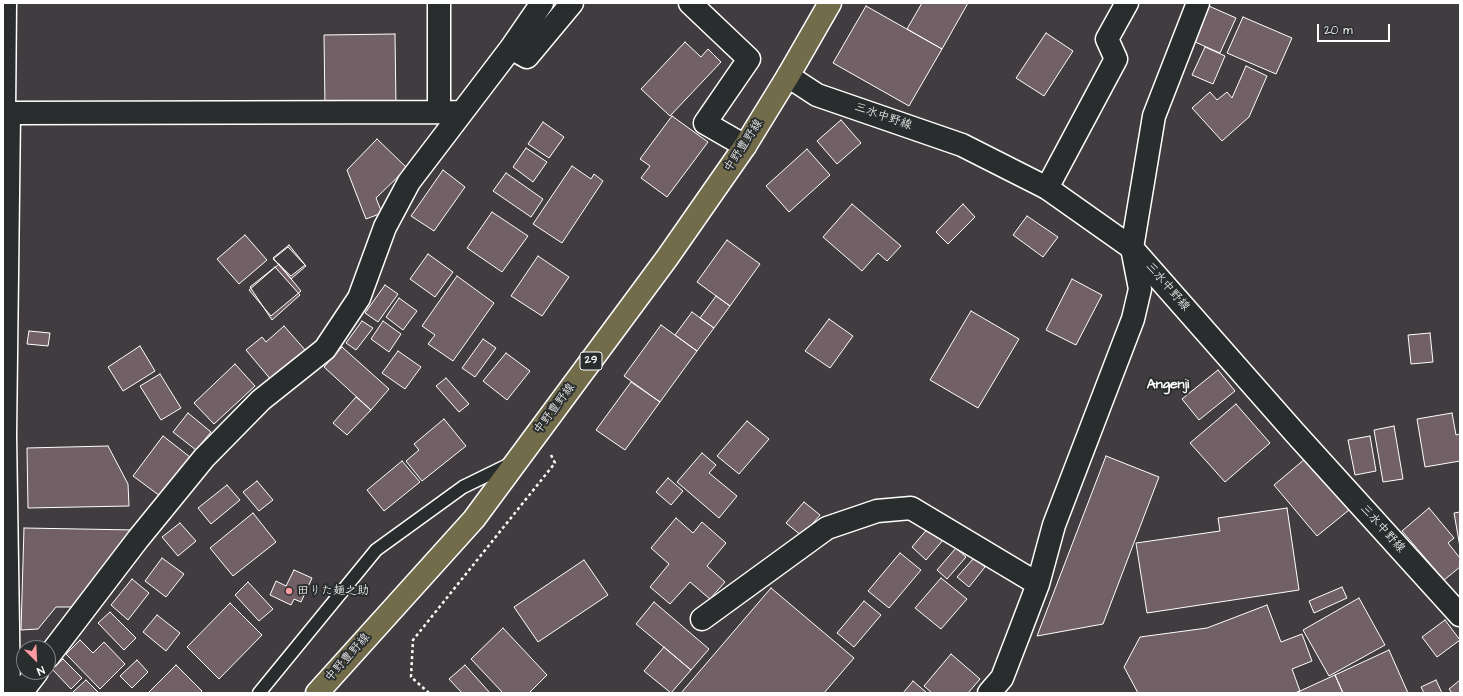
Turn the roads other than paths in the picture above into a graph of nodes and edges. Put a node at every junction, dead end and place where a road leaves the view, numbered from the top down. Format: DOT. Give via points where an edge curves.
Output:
graph roads {
  1 [pos="10,3"];
  2 [pos="439,3"];
  3 [pos="542,3"];
  4 [pos="572,3"];
  5 [pos="690,3"];
  6 [pos="830,3"];
  7 [pos="1126,3"];
  8 [pos="1198,3"];
  9 [pos="511,48"];
  10 [pos="788,76"];
  11 [pos="438,112"];
  12 [pos="462,112"];
  13 [pos="10,113"];
  14 [pos="744,146"];
  15 [pos="1047,188"];
  16 [pos="1132,248"];
  17 [pos="517,460"];
  18 [pos="1038,584"];
  19 [pos="1456,604"];
  20 [pos="702,619"];
  21 [pos="56,647"];
  22 [pos="31,680"];
  23 [pos="1000,688"];
  24 [pos="9,693"];
  25 [pos="21,693"];
  26 [pos="259,693"];
  27 [pos="317,693"];
  1 -- 13 [label="lane"];
  2 -- 11 [label="street"];
  3 -- 9 [label="street"];
  4 -- 9 [label="street" via="527,58"];
  5 -- 14 [label="street" via="749,59 705,124"];
  6 -- 10 [label="main road, 中野豊野線 / 29"];
  7 -- 15 [label="street" via="1107,39 1116,59"];
  8 -- 16 [label="street" via="1154,116"];
  9 -- 12 [label="street"];
  10 -- 14 [label="main road, 中野豊野線 / 29"];
  10 -- 15 [label="street, 三水中野線" via="817,95 962,145"];
  11 -- 12 [label="street"];
  11 -- 13 [label="street"];
  12 -- 21 [label="street" via="409,182 385,227 359,298 325,348 261,400 204,458"];
  13 -- 24 [label="street" via="5,435"];
  14 -- 17 [label="main road, 中野豊野線 / 29" via="668,258"];
  15 -- 16 [label="street, 三水中野線"];
  16 -- 18 [label="street" via="1140,289 1133,319 1054,525"];
  16 -- 19 [label="street, 三水中野線" via="1296,433"];
  17 -- 26 [label="lane" via="463,487 376,550"];
  17 -- 27 [label="main road, 中野豊野線 / 29" via="474,519"];
  18 -- 20 [label="street" via="911,508 877,511 827,528"];
  18 -- 23 [label="street"];
  22 -- 25 [label="street"];
}
